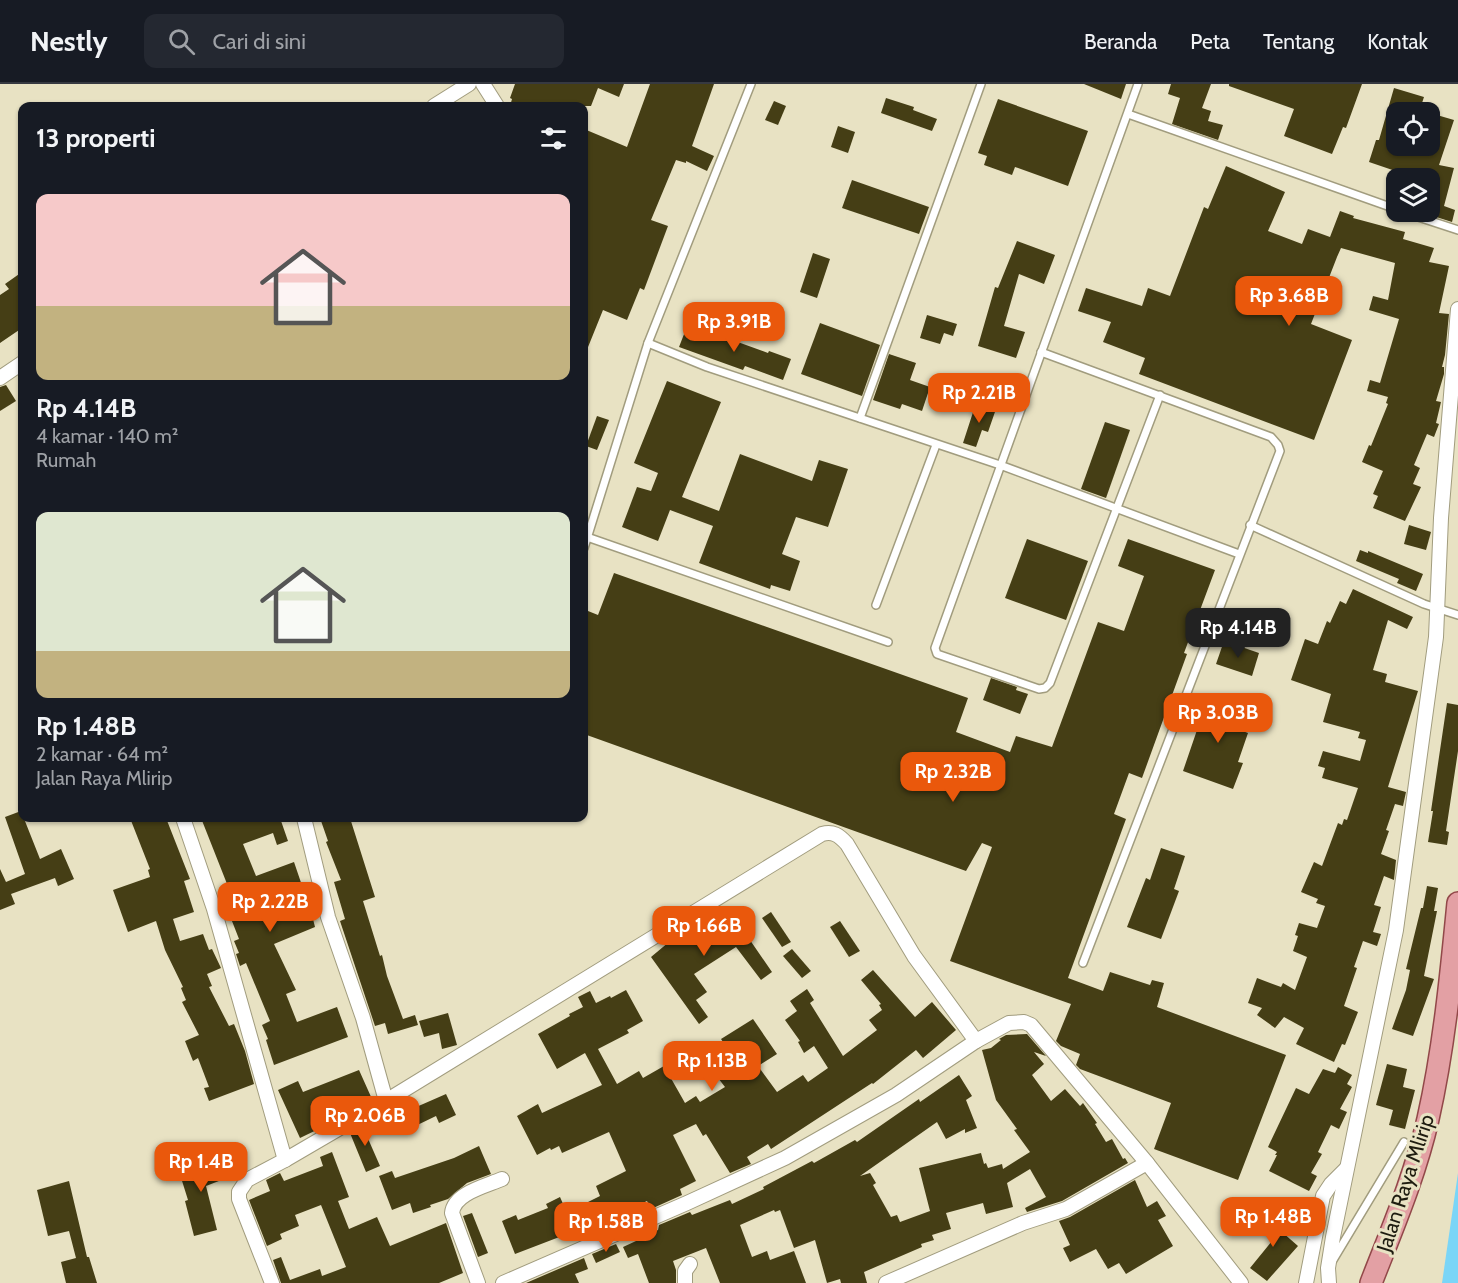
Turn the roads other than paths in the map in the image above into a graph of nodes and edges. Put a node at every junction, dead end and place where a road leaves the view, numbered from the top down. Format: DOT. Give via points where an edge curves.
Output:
graph roads {
  1 [pos="469,84"];
  2 [pos="483,84"];
  3 [pos="751,84"];
  4 [pos="981,84"];
  5 [pos="1138,84"];
  6 [pos="440,102"];
  7 [pos="494,102"];
  8 [pos="1128,114"];
  9 [pos="1386,205"];
  10 [pos="1434,222"];
  11 [pos="1458,230"];
  12 [pos="1458,309"];
  13 [pos="648,343"];
  14 [pos="1041,352"];
  15 [pos="18,366"];
  16 [pos="0,378"];
  17 [pos="1160,395"];
  18 [pos="860,418"];
  19 [pos="936,445"];
  20 [pos="1000,465"];
  21 [pos="1118,509"];
  22 [pos="1250,525"];
  23 [pos="588,534"];
  24 [pos="588,537"];
  25 [pos="1239,554"];
  26 [pos="876,605"];
  27 [pos="1438,609"];
  28 [pos="1458,615"];
  29 [pos="888,642"];
  30 [pos="184,822"];
  31 [pos="305,822"];
  32 [pos="1458,903"];
  33 [pos="1083,963"];
  34 [pos="976,1041"];
  35 [pos="386,1101"];
  36 [pos="1404,1142"];
  37 [pos="285,1160"];
  38 [pos="1147,1163"];
  39 [pos="1346,1169"];
  40 [pos="502,1179"];
  41 [pos="690,1264"];
  42 [pos="1328,1268"];
  43 [pos="272,1283"];
  44 [pos="478,1283"];
  45 [pos="504,1283"];
  46 [pos="685,1283"];
  47 [pos="886,1283"];
  48 [pos="1241,1283"];
  49 [pos="1306,1283"];
  50 [pos="1329,1283"];
  51 [pos="1371,1283"];
  1 -- 6 [label="street"];
  2 -- 7 [label="street"];
  3 -- 13 [label="lane"];
  4 -- 18 [label="lane"];
  5 -- 8 [label="lane"];
  8 -- 9 [label="lane"];
  8 -- 14 [label="lane"];
  10 -- 11 [label="lane"];
  12 -- 27 [label="street" via="1441,518"];
  13 -- 18 [label="lane"];
  13 -- 23 [label="lane"];
  14 -- 17 [label="lane"];
  14 -- 20 [label="lane"];
  15 -- 16 [label="street"];
  17 -- 21 [label="lane"];
  17 -- 22 [label="lane" via="1275,441 1280,451"];
  18 -- 19 [label="lane"];
  19 -- 20 [label="lane"];
  19 -- 26 [label="lane"];
  20 -- 21 [label="lane"];
  20 -- 21 [label="lane" via="935,648 938,654 1045,688"];
  21 -- 25 [label="lane"];
  22 -- 25 [label="lane"];
  22 -- 27 [label="lane"];
  24 -- 29 [label="lane"];
  25 -- 33 [label="lane"];
  27 -- 28 [label="lane"];
  27 -- 39 [label="street" via="1396,930"];
  30 -- 37 [label="street" via="214,909"];
  31 -- 35 [label="street" via="328,917 363,1018"];
  32 -- 51 [label="main road, Jalan Raya Mlirip" via="1428,1120 1413,1174"];
  34 -- 35 [label="street" via="914,956 847,844 829,832"];
  34 -- 38 [label="street" via="1008,1023 1031,1025"];
  34 -- 45 [label="street" via="896,1095 785,1158"];
  35 -- 37 [label="street"];
  36 -- 42 [label="lane"];
  37 -- 43 [label="street" via="247,1180 239,1192"];
  38 -- 47 [label="street" via="1066,1209 1023,1223"];
  38 -- 48 [label="street"];
  39 -- 42 [label="street"];
  39 -- 49 [label="street" via="1323,1196"];
  40 -- 44 [label="street" via="461,1197 453,1207"];
  41 -- 46 [label="street" via="684,1271"];
  42 -- 50 [label="street"];
}
